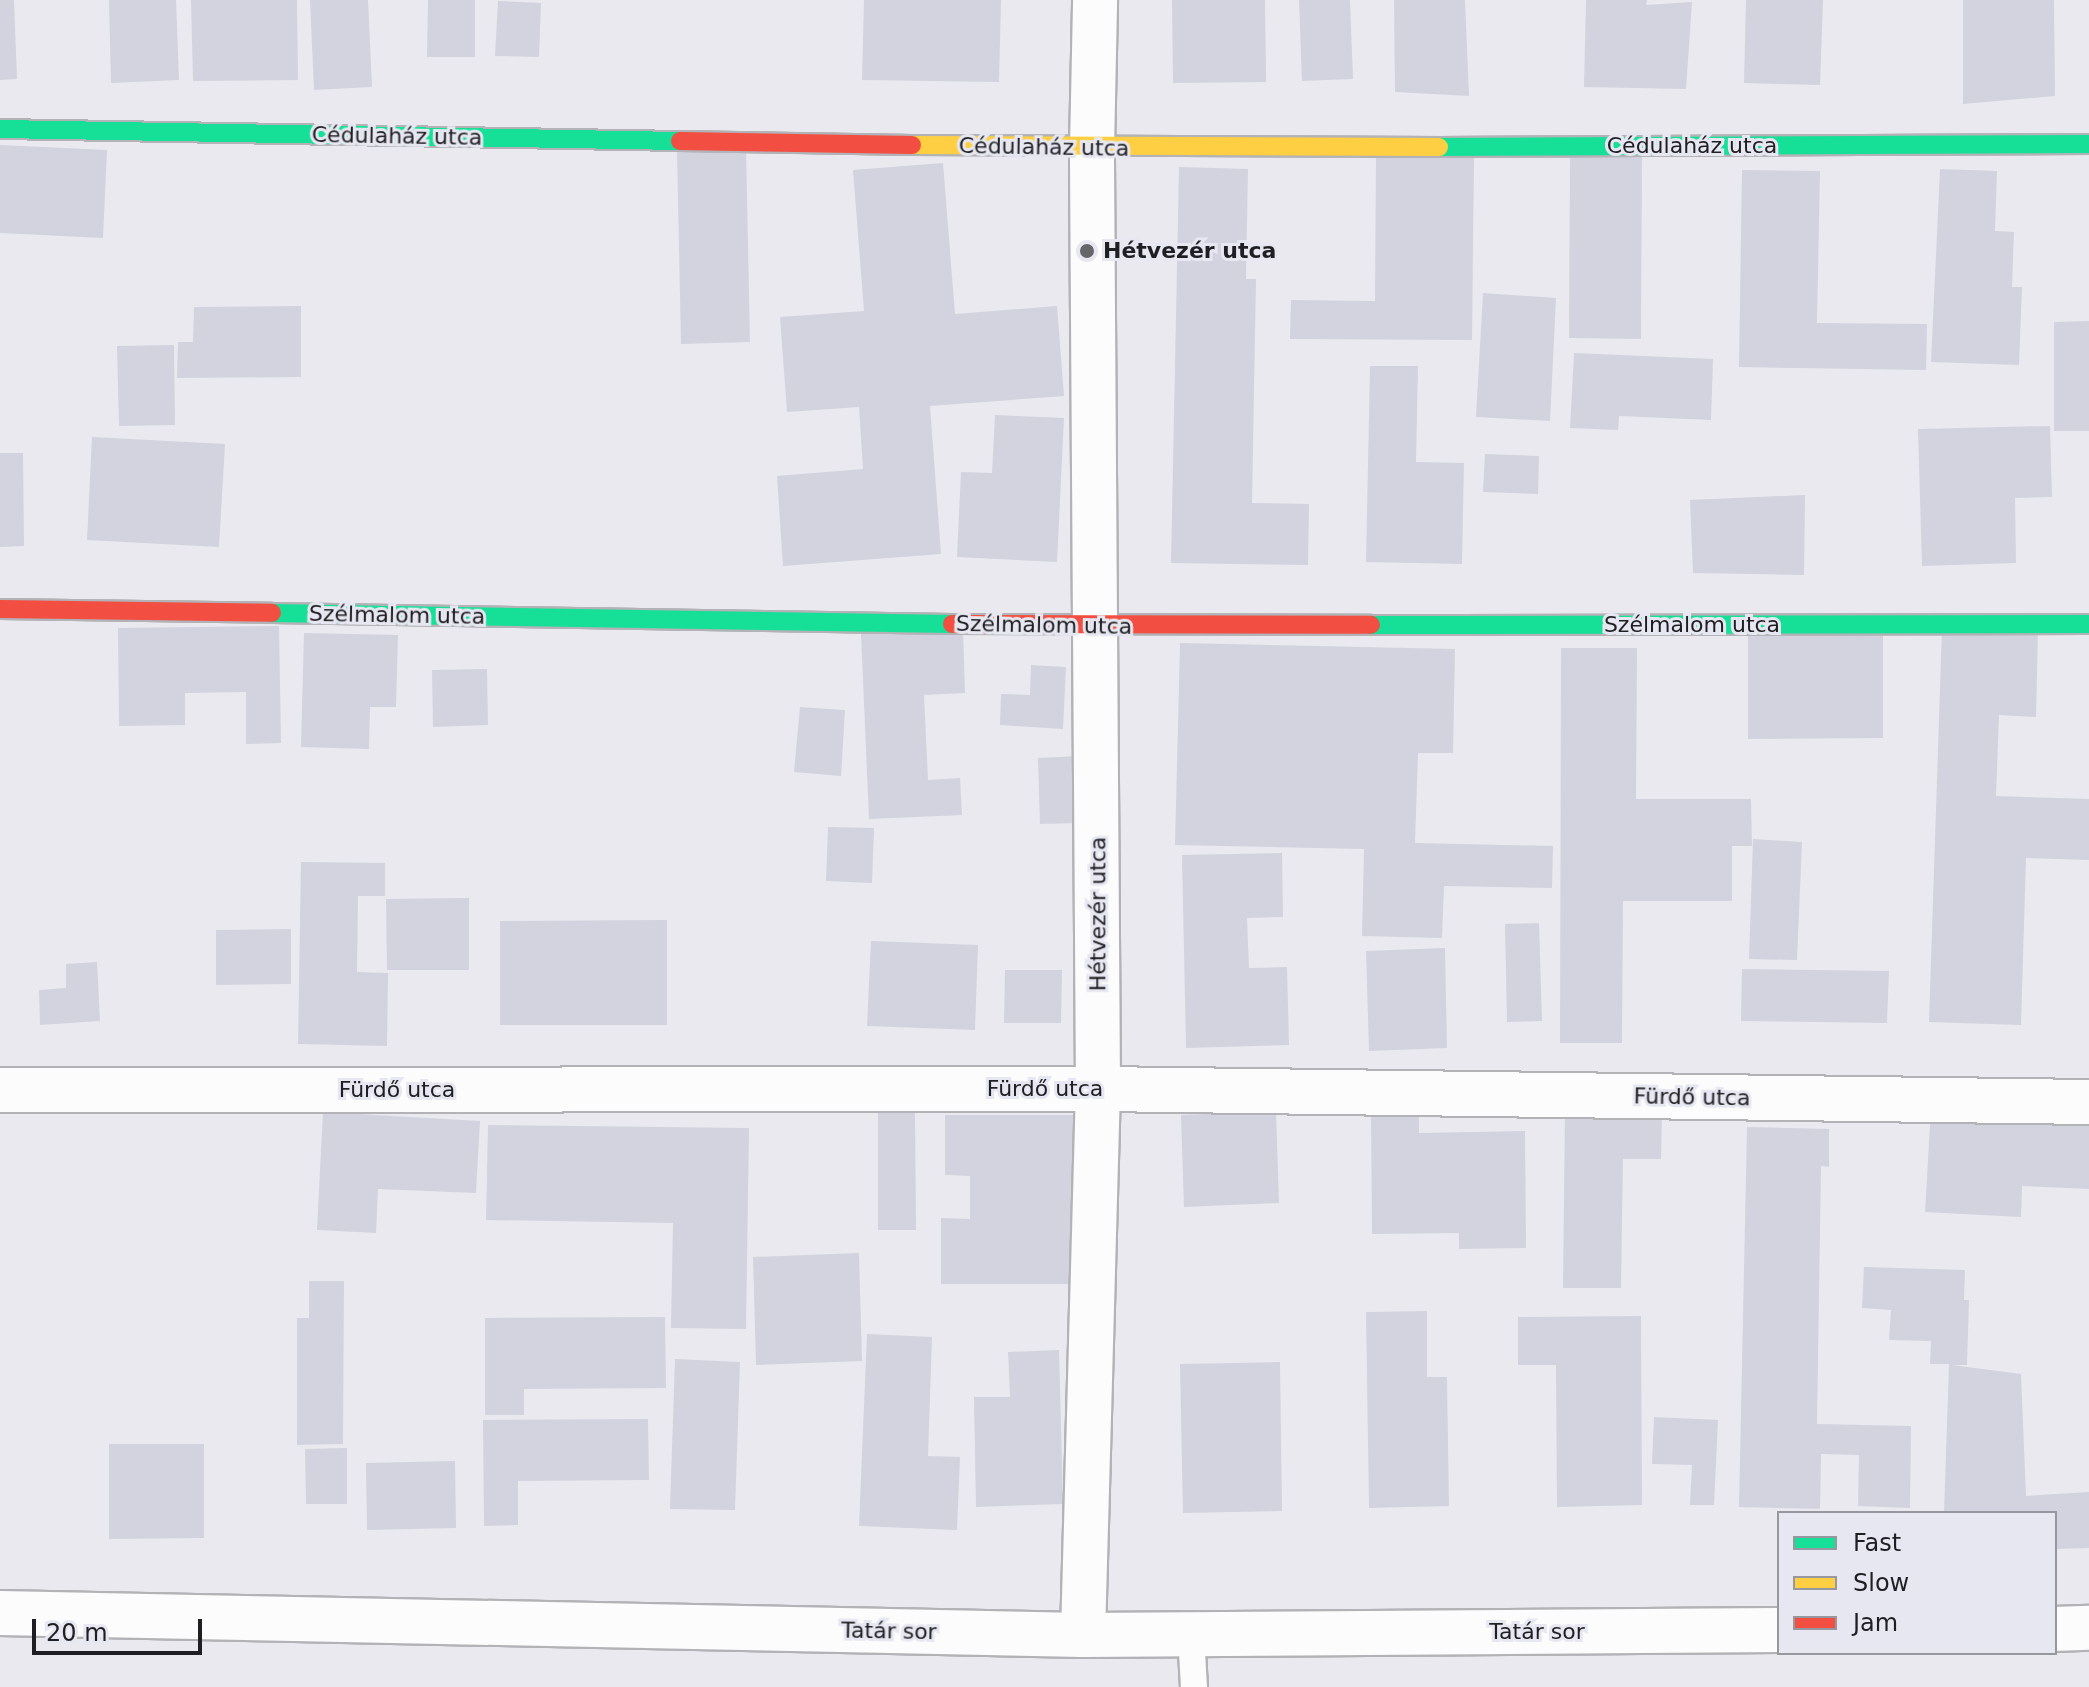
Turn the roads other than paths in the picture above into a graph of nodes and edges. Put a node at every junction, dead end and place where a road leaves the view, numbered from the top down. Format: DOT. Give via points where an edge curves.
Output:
graph roads {
  1 [pos="1095,0"];
  2 [pos="0,129"];
  3 [pos="2089,144"];
  4 [pos="1092,148"];
  5 [pos="0,609"];
  6 [pos="2089,624"];
  7 [pos="1098,626"];
  8 [pos="1098,1089"];
  9 [pos="0,1090"];
  10 [pos="2089,1102"];
  11 [pos="0,1613"];
  12 [pos="2089,1628"];
  13 [pos="2057,1629"];
  14 [pos="1777,1630"];
  15 [pos="1191,1634"];
  16 [pos="1083,1635"];
  17 [pos="1194,1687"];
  1 -- 4 [label="street, Hétvezér utca"];
  2 -- 4 [label="street, Cédulaház utca"];
  3 -- 4 [label="street, Cédulaház utca"];
  4 -- 7 [label="street, Hétvezér utca"];
  5 -- 7 [label="street, Szélmalom utca"];
  6 -- 7 [label="street, Szélmalom utca"];
  7 -- 8 [label="street, Hétvezér utca"];
  8 -- 9 [label="street, Fürdő utca"];
  8 -- 10 [label="street, Fürdő utca"];
  8 -- 16 [label="street, Hétvezér utca"];
  11 -- 16 [label="street, Tatár sor"];
  12 -- 13 [label="street"];
  14 -- 15 [label="street, Tatár sor"];
  15 -- 16 [label="street, Tatár sor"];
  15 -- 17 [label="lane"];
}
